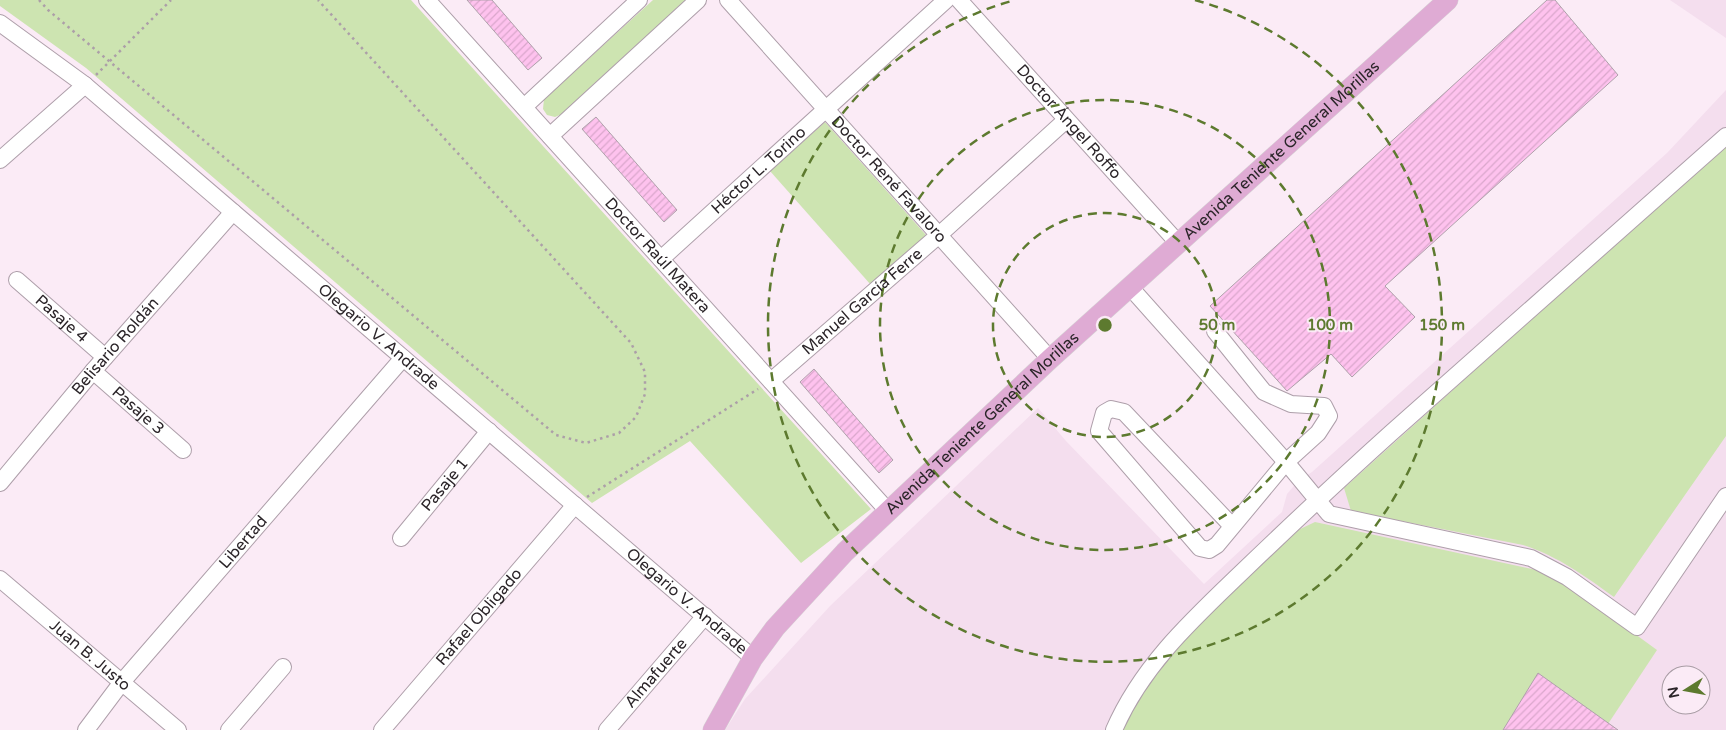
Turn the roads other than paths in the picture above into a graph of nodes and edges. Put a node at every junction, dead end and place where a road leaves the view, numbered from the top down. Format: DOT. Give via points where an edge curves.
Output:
graph roads {
  1 [pos="427,0"];
  2 [pos="639,0"];
  3 [pos="698,0"];
  4 [pos="728,0"];
  5 [pos="946,0"];
  6 [pos="959,0"];
  7 [pos="1448,0"];
  8 [pos="0,23"];
  9 [pos="85,85"];
  10 [pos="524,107"];
  11 [pos="825,108"];
  12 [pos="1066,120"];
  13 [pos="550,136"];
  14 [pos="1726,136"];
  15 [pos="0,160"];
  16 [pos="233,212"];
  17 [pos="939,235"];
  18 [pos="1178,243"];
  19 [pos="661,259"];
  20 [pos="17,280"];
  21 [pos="1130,287"];
  22 [pos="1215,331"];
  23 [pos="105,357"];
  24 [pos="403,358"];
  25 [pos="1050,359"];
  26 [pos="93,371"];
  27 [pos="771,381"];
  28 [pos="488,431"];
  29 [pos="183,450"];
  30 [pos="1286,462"];
  31 [pos="0,483"];
  32 [pos="1726,496"];
  33 [pos="1316,499"];
  34 [pos="575,505"];
  35 [pos="888,511"];
  36 [pos="1232,526"];
  37 [pos="401,538"];
  38 [pos="0,579"];
  39 [pos="705,616"];
  40 [pos="753,658"];
  41 [pos="283,667"];
  42 [pos="122,682"];
  43 [pos="86,730"];
  44 [pos="178,730"];
  45 [pos="229,730"];
  46 [pos="382,730"];
  47 [pos="607,730"];
  48 [pos="713,730"];
  49 [pos="1114,730"];
  1 -- 10 [label="street, Doctor Raúl Matera"];
  2 -- 10 [label="street"];
  3 -- 13 [label="street"];
  4 -- 11 [label="street, Doctor René Favaloro"];
  5 -- 11 [label="street, Héctor L. Torino"];
  6 -- 12 [label="street, Doctor Ángel Roffo"];
  7 -- 18 [label="main road, Avenida Teniente General Morillas"];
  8 -- 9 [label="street, Olegario V. Andrade"];
  9 -- 15 [label="street"];
  9 -- 16 [label="street, Olegario V. Andrade"];
  10 -- 13 [label="street, Doctor Raúl Matera"];
  11 -- 17 [label="street, Doctor René Favaloro"];
  11 -- 19 [label="street, Héctor L. Torino"];
  12 -- 17 [label="street, Manuel García Ferre"];
  12 -- 18 [label="street, Doctor Ángel Roffo"];
  13 -- 19 [label="street, Doctor Raúl Matera"];
  14 -- 33 [label="street"];
  16 -- 23 [label="street, Belisario Roldán"];
  16 -- 24 [label="street, Olegario V. Andrade"];
  17 -- 25 [label="street, Doctor René Favaloro"];
  17 -- 27 [label="street, Manuel García Ferre"];
  18 -- 21 [label="main road, Avenida Teniente General Morillas"];
  19 -- 27 [label="street, Doctor Raúl Matera"];
  20 -- 23 [label="street, Pasaje 4"];
  21 -- 25 [label="main road, Avenida Teniente General Morillas"];
  21 -- 30 [label="street"];
  22 -- 30 [label="street" via="1264,392 1291,404 1324,406 1328,410 1330,416 1318,433"];
  23 -- 26 [label="street, Belisario Roldán"];
  24 -- 28 [label="street, Olegario V. Andrade"];
  24 -- 42 [label="street, Libertad"];
  25 -- 35 [label="main road, Avenida Teniente General Morillas"];
  26 -- 29 [label="street, Pasaje 3"];
  26 -- 31 [label="street, Belisario Roldán"];
  27 -- 35 [label="street, Doctor Raúl Matera"];
  28 -- 34 [label="street, Olegario V. Andrade"];
  28 -- 37 [label="street, Pasaje 1"];
  30 -- 33 [label="street"];
  30 -- 36 [label="street"];
  32 -- 33 [label="street" via="1637,627 1567,577 1531,558 1329,514"];
  33 -- 49 [label="street" via="1166,647 1141,682"];
  34 -- 39 [label="street, Olegario V. Andrade"];
  34 -- 46 [label="street, Rafael Obligado"];
  35 -- 40 [label="main road, Avenida Teniente General Morillas" via="804,594"];
  36 -- 36 [label="street" via="1217,545 1209,550 1200,548 1101,436 1099,424 1104,413 1111,409 1124,412"];
  38 -- 42 [label="street, Juan B. Justo"];
  39 -- 40 [label="street, Olegario V. Andrade"];
  39 -- 47 [label="street, Almafuerte"];
  40 -- 48 [label="main road, Avenida Teniente General Morillas"];
  41 -- 45 [label="street"];
  42 -- 43 [label="street, Libertad"];
  42 -- 44 [label="street, Juan B. Justo"];
}
